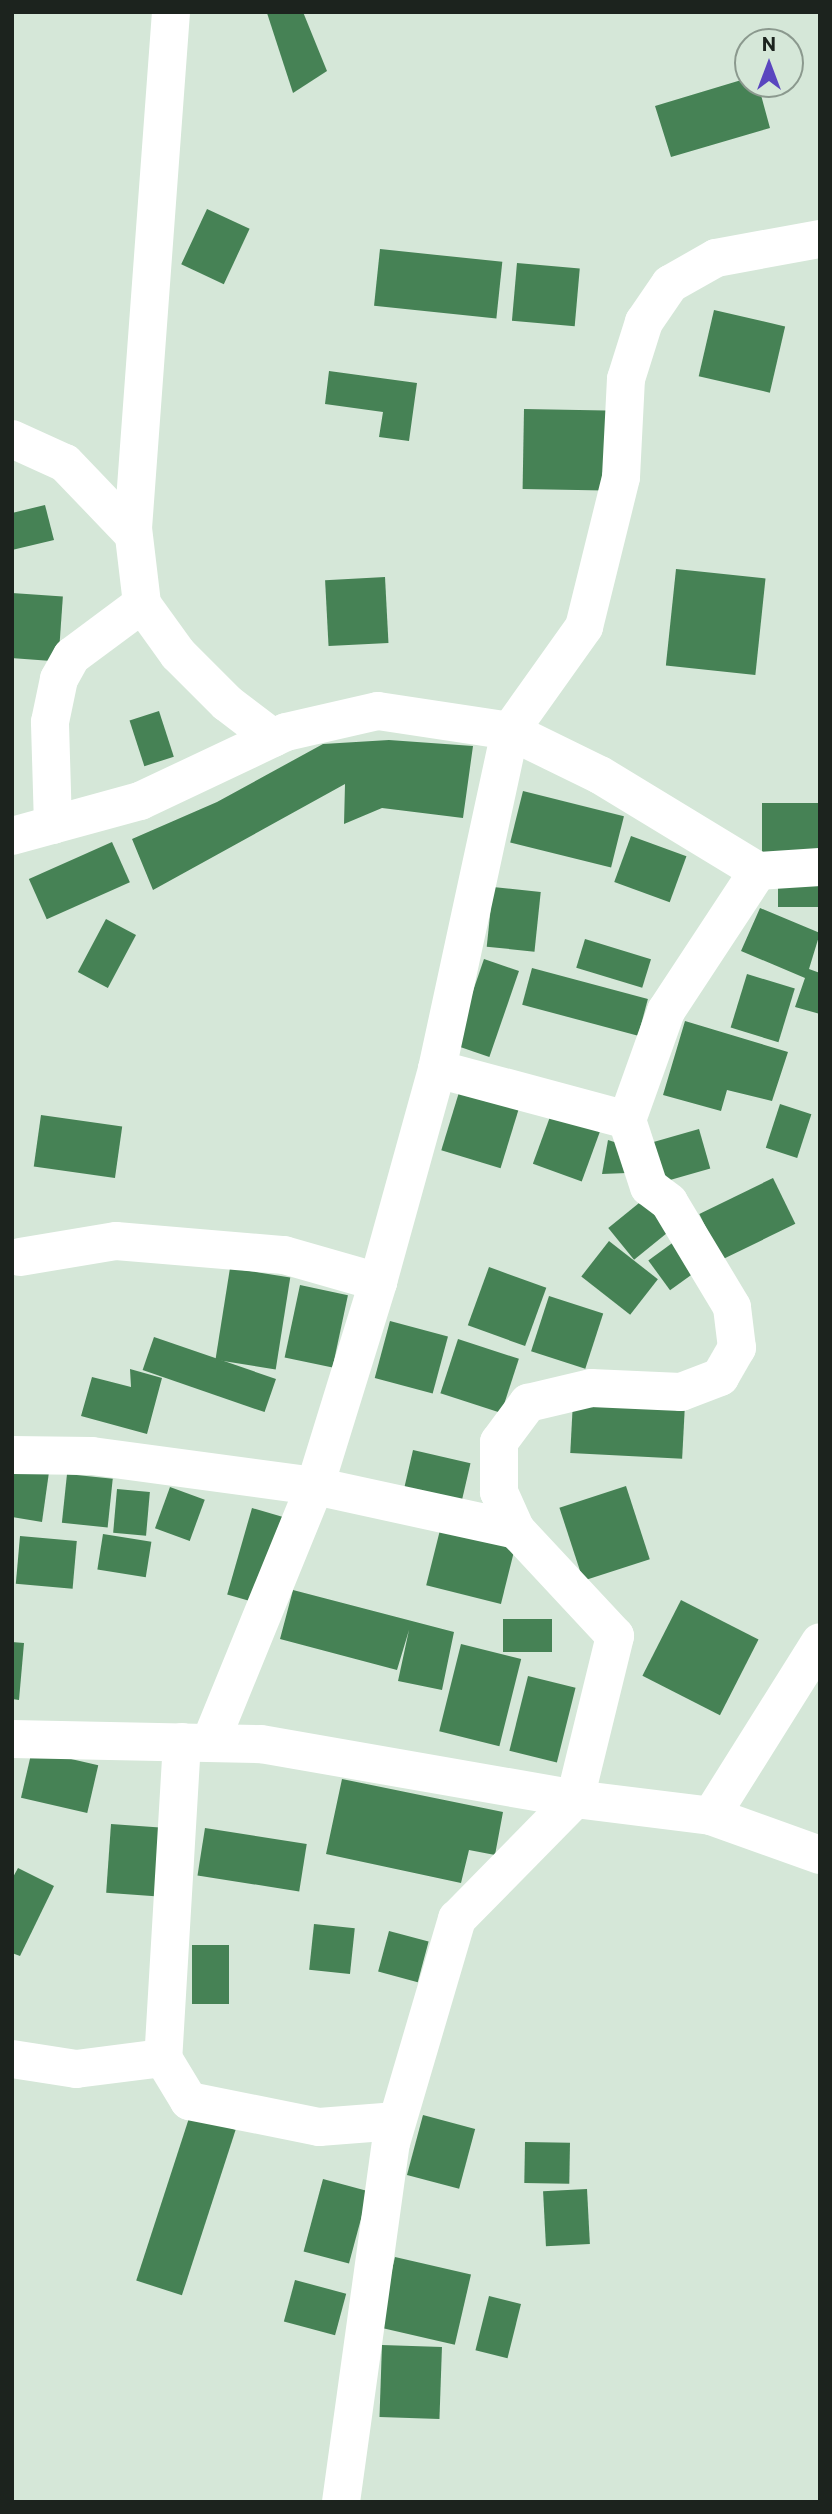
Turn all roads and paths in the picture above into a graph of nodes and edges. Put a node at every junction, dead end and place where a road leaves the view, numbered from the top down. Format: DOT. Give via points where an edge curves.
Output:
graph roads {
  1 [pos="171,12"];
  2 [pos="820,239"];
  3 [pos="12,439"];
  4 [pos="133,534"];
  5 [pos="142,604"];
  6 [pos="510,731"];
  7 [pos="273,738"];
  8 [pos="53,825"];
  9 [pos="12,836"];
  10 [pos="820,867"];
  11 [pos="758,871"];
  12 [pos="437,1069"];
  13 [pos="626,1120"];
  14 [pos="15,1251"];
  15 [pos="378,1282"];
  16 [pos="12,1455"];
  17 [pos="315,1486"];
  18 [pos="516,1530"];
  19 [pos="820,1642"];
  20 [pos="12,1739"];
  21 [pos="196,1742"];
  22 [pos="575,1799"];
  23 [pos="711,1815"];
  24 [pos="820,1854"];
  25 [pos="163,2058"];
  26 [pos="12,2059"];
  27 [pos="397,2122"];
  28 [pos="341,2502"];
  1 -- 4 [label="street"];
  2 -- 6 [label="street" via="716,258 670,284 645,322 625,379 621,477 584,627"];
  3 -- 4 [label="street" via="65,463"];
  4 -- 5 [label="street"];
  5 -- 7 [label="street" via="178,654 227,703"];
  5 -- 8 [label="street" via="72,656 59,679 50,722"];
  6 -- 7 [label="street" via="378,711"];
  6 -- 11 [label="street" via="600,775"];
  6 -- 12 [label="street"];
  7 -- 8 [label="street" via="140,801"];
  8 -- 9 [label="street"];
  10 -- 11 [label="street"];
  11 -- 13 [label="street" via="666,1011"];
  12 -- 13 [label="street"];
  12 -- 15 [label="street"];
  13 -- 18 [label="street" via="649,1187 669,1202 732,1307 737,1348 720,1377 681,1392 591,1388 528,1403 499,1442 499,1492"];
  14 -- 15 [label="street" via="116,1241 284,1255"];
  15 -- 17 [label="street"];
  16 -- 17 [label="street" via="92,1456"];
  17 -- 18 [label="street"];
  17 -- 21 [label="street"];
  18 -- 22 [label="street" via="615,1636"];
  19 -- 23 [label="street"];
  20 -- 21 [label="street"];
  21 -- 22 [label="street" via="261,1744"];
  21 -- 25 [label="street"];
  22 -- 23 [label="street"];
  22 -- 27 [label="street" via="457,1919"];
  23 -- 24 [label="street"];
  25 -- 26 [label="street" via="76,2069"];
  25 -- 27 [label="street" via="189,2101 319,2127"];
  27 -- 28 [label="street"];
}
